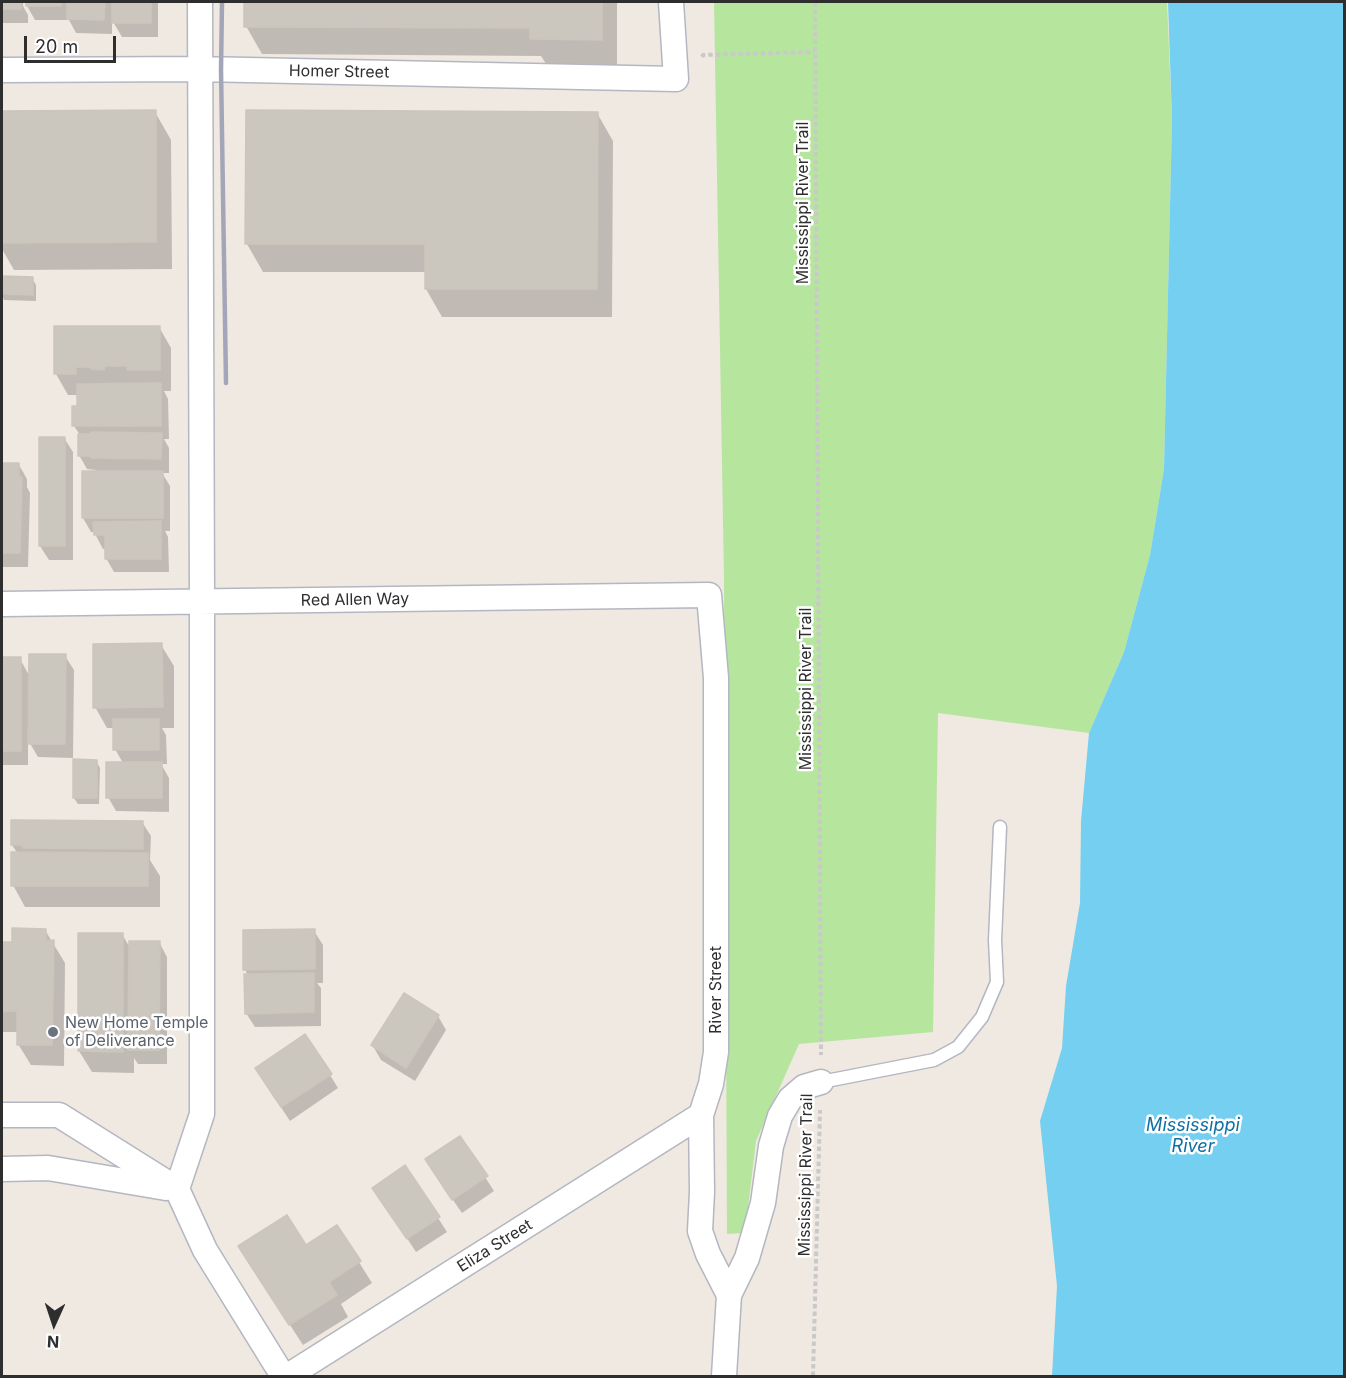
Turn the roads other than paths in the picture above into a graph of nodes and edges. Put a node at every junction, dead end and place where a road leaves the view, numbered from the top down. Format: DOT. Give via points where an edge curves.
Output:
graph roads {
  1 [pos="200,2"];
  2 [pos="671,2"];
  3 [pos="200,69"];
  4 [pos="2,70"];
  5 [pos="710,595"];
  6 [pos="202,602"];
  7 [pos="2,604"];
  8 [pos="1000,827"];
  9 [pos="821,1082"];
  10 [pos="2,1115"];
  11 [pos="701,1115"];
  12 [pos="2,1168"];
  13 [pos="177,1189"];
  14 [pos="729,1295"];
  15 [pos="283,1377"];
  16 [pos="288,1377"];
  17 [pos="724,1377"];
  1 -- 3 [label="street"];
  2 -- 3 [label="street, Homer Street" via="676,79"];
  3 -- 4 [label="street, Homer Street"];
  3 -- 6 [label="street"];
  5 -- 6 [label="street, Red Allen Way"];
  5 -- 11 [label="street, River Street" via="716,678 716,1052"];
  6 -- 7 [label="street, Red Allen Way"];
  6 -- 13 [label="street" via="202,1114"];
  8 -- 9 [label="lane" via="997,982 982,1017 958,1047 934,1060"];
  9 -- 14 [label="street" via="804,1087 790,1099 780,1116 771,1146 763,1203 747,1258"];
  10 -- 13 [label="street" via="59,1115"];
  11 -- 14 [label="street, River Street" via="700,1232"];
  11 -- 16 [label="street, Eliza Street"];
  12 -- 13 [label="street" via="48,1168"];
  13 -- 15 [label="street" via="205,1250"];
  14 -- 17 [label="street"];
}
